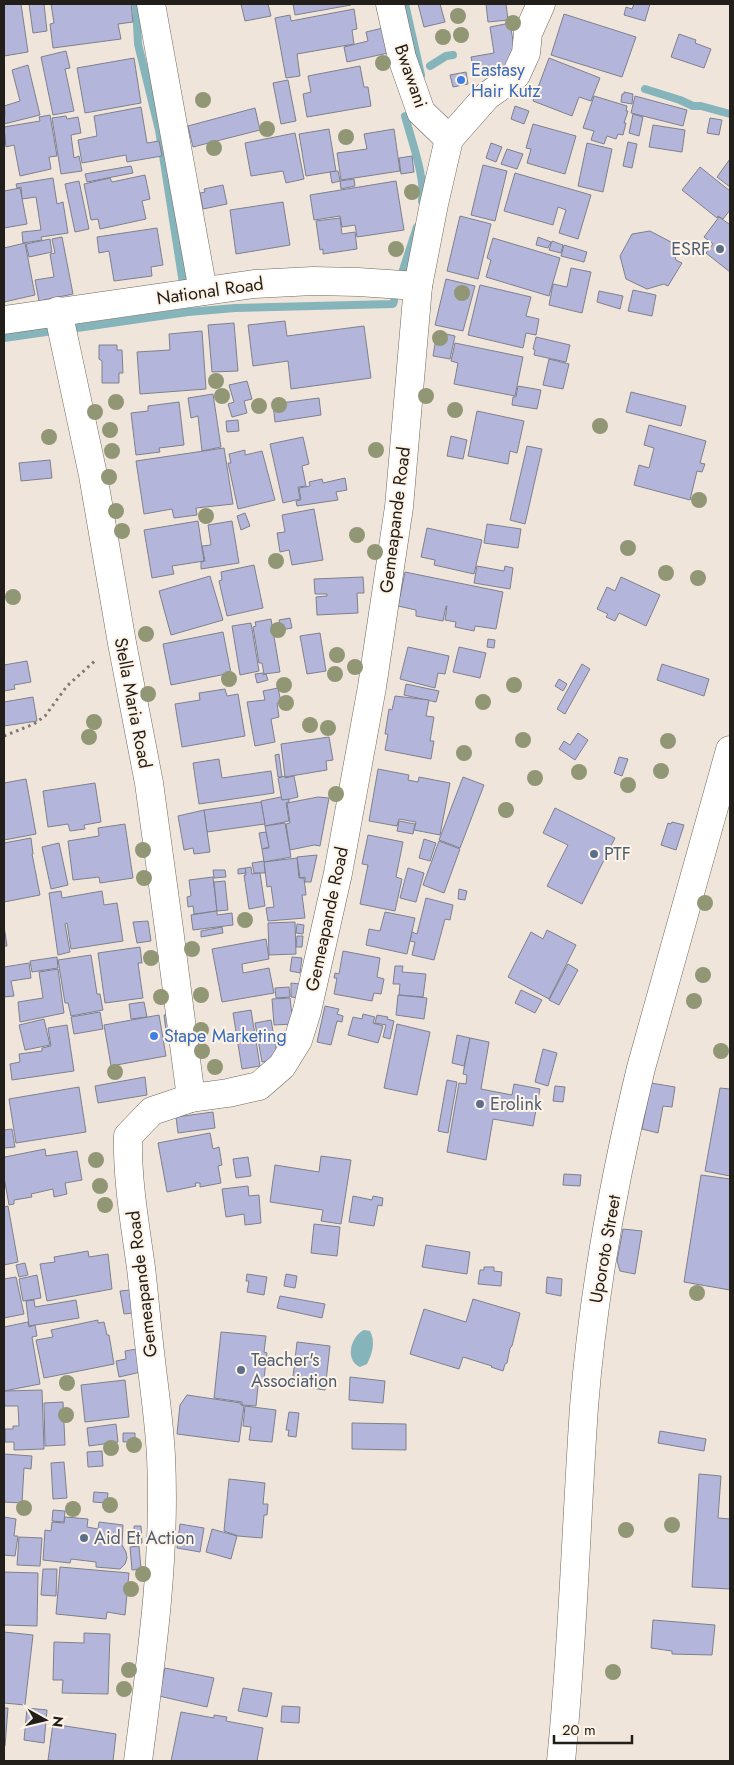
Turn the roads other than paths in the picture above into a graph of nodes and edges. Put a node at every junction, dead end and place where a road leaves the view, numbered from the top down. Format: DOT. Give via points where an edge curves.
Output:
graph roads {
  1 [pos="151,4"];
  2 [pos="390,4"];
  3 [pos="541,4"];
  4 [pos="449,139"];
  5 [pos="418,286"];
  6 [pos="203,291"];
  7 [pos="58,311"];
  8 [pos="4,320"];
  9 [pos="730,750"];
  10 [pos="191,1098"];
  11 [pos="138,1761"];
  12 [pos="561,1761"];
  1 -- 6 [label="street"];
  2 -- 4 [label="street, Bwawani" via="402,58 422,112"];
  3 -- 4 [label="street, Gemeapande Road" via="528,33 526,53 516,75 487,96"];
  4 -- 5 [label="street, Gemeapande Road"];
  5 -- 6 [label="street, National Road" via="313,281"];
  5 -- 10 [label="street, Gemeapande Road" via="399,507 382,624 354,791 307,1011 298,1040 282,1066 258,1086"];
  6 -- 7 [label="street, National Road"];
  7 -- 8 [label="street, National Road"];
  7 -- 10 [label="street, Stella Maria Road" via="93,475 149,783"];
  9 -- 12 [label="street, Uporoto Street" via="641,1068 609,1216 594,1310 584,1406 568,1697"];
  10 -- 11 [label="street, Gemeapande Road" via="152,1111 128,1136 128,1168 155,1391 162,1490 156,1614"];
}
